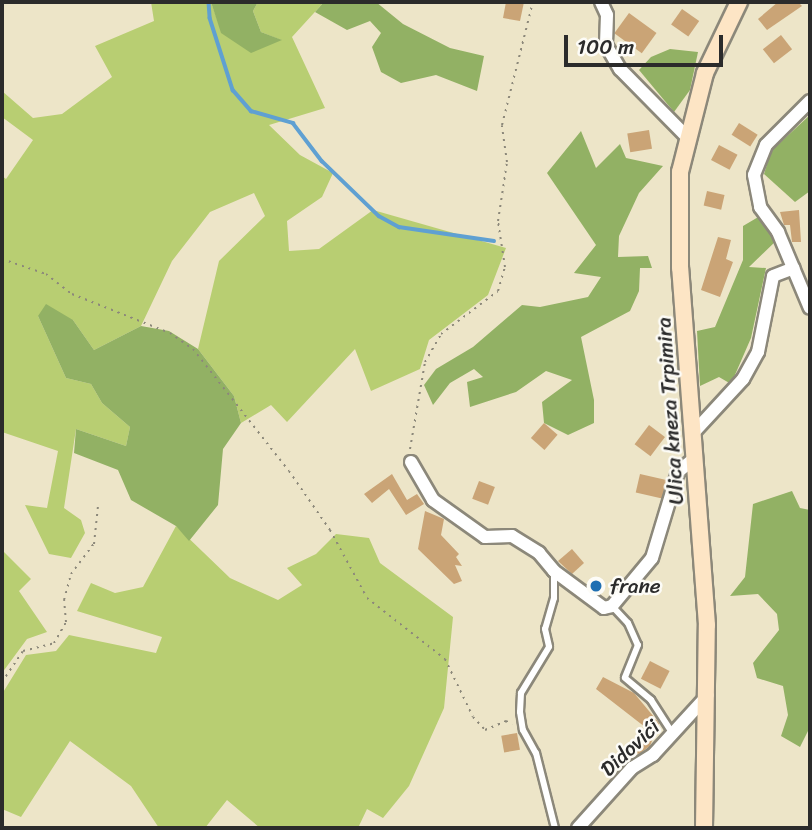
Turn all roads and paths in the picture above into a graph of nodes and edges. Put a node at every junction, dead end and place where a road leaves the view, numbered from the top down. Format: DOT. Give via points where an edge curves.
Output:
graph roads {
  1 [pos="533,2"];
  2 [pos="601,2"];
  3 [pos="739,2"];
  4 [pos="810,101"];
  5 [pos="686,136"];
  6 [pos="2,260"];
  7 [pos="794,268"];
  8 [pos="810,308"];
  9 [pos="695,431"];
  10 [pos="696,457"];
  11 [pos="411,462"];
  12 [pos="98,505"];
  13 [pos="554,571"];
  14 [pos="612,606"];
  15 [pos="2,682"];
  16 [pos="708,695"];
  17 [pos="523,730"];
  18 [pos="673,734"];
  19 [pos="555,828"];
  20 [pos="578,828"];
  21 [pos="704,828"];
  1 -- 11 [label="path" via="502,125 507,162 498,221 505,267 498,291 441,334 425,362 409,446"];
  2 -- 5 [label="street" via="607,15 606,45 620,69"];
  3 -- 5 [label="main road, Ulica kneza Trpimira" via="705,74"];
  4 -- 7 [label="street" via="766,145 754,175 760,206"];
  5 -- 9 [label="main road, Ulica kneza Trpimira" via="680,172 680,268"];
  6 -- 17 [label="path" via="46,274 72,294 170,333 193,349 289,471 330,530 367,598 445,659 472,717 485,730 506,721"];
  7 -- 8 [label="street"];
  7 -- 9 [label="street" via="773,276 758,352 743,379"];
  9 -- 10 [label="main road, Ulica kneza Trpimira"];
  10 -- 14 [label="street" via="678,472 652,558"];
  10 -- 16 [label="main road, Ulica kneza Trpimira"];
  11 -- 13 [label="street" via="433,500 485,537 512,536 540,553"];
  12 -- 15 [label="path" via="94,544 71,574 64,600 66,622 54,643 23,651"];
  13 -- 14 [label="street" via="594,604"];
  13 -- 17 [label="lane" via="554,598 545,629 549,647 521,693"];
  14 -- 18 [label="lane" via="628,623 638,645 625,678 651,700"];
  16 -- 18 [label="street, Didovići"];
  16 -- 21 [label="main road, Ulica kneza Trpimira"];
  17 -- 19 [label="lane" via="536,753"];
  18 -- 20 [label="street, Didovići" via="632,768"];
}
